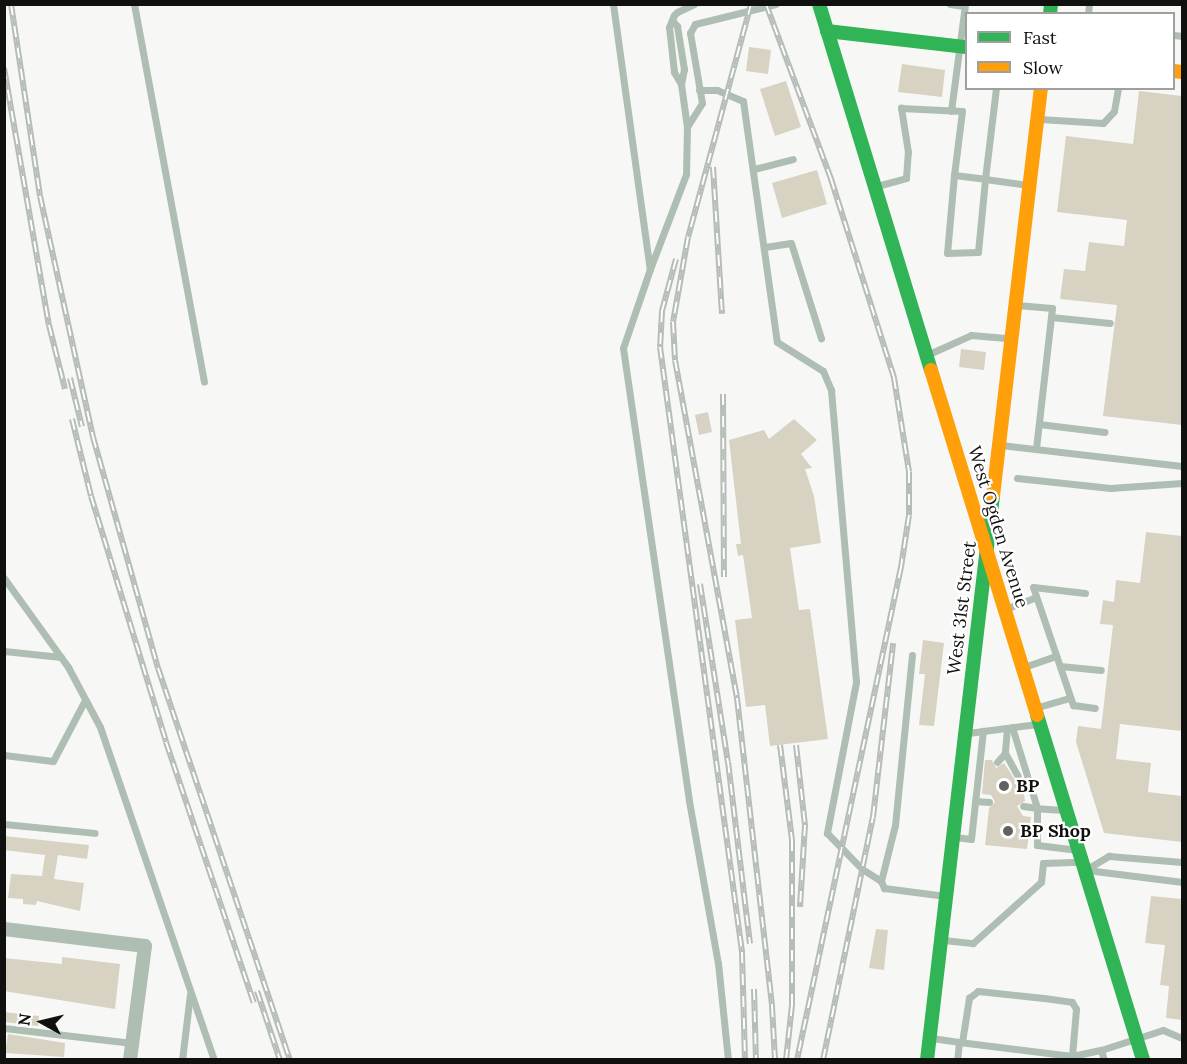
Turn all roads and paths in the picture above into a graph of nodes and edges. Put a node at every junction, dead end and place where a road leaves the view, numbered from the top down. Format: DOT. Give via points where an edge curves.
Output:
graph roads {
  1 [pos="134,4"];
  2 [pos="613,4"];
  3 [pos="694,4"];
  4 [pos="776,4"];
  5 [pos="819,4"];
  6 [pos="951,4"];
  7 [pos="964,5"];
  8 [pos="827,31"];
  9 [pos="962,46"];
  10 [pos="699,90"];
  11 [pos="996,90"];
  12 [pos="1041,90"];
  13 [pos="1118,90"];
  14 [pos="951,111"];
  15 [pos="1037,119"];
  16 [pos="687,127"];
  17 [pos="793,159"];
  18 [pos="754,169"];
  19 [pos="954,175"];
  20 [pos="985,179"];
  21 [pos="1029,185"];
  22 [pos="875,187"];
  23 [pos="765,247"];
  24 [pos="650,269"];
  25 [pos="1015,305"];
  26 [pos="1051,317"];
  27 [pos="1110,323"];
  28 [pos="821,338"];
  29 [pos="1011,339"];
  30 [pos="927,355"];
  31 [pos="204,382"];
  32 [pos="1039,424"];
  33 [pos="1105,432"];
  34 [pos="999,445"];
  35 [pos="1036,449"];
  36 [pos="1182,466"];
  37 [pos="1017,478"];
  38 [pos="1182,483"];
  39 [pos="987,550"];
  40 [pos="4,578"];
  41 [pos="1085,593"];
  42 [pos="1036,597"];
  43 [pos="1005,609"];
  44 [pos="4,651"];
  45 [pos="912,655"];
  46 [pos="1056,656"];
  47 [pos="61,657"];
  48 [pos="1060,666"];
  49 [pos="1023,667"];
  50 [pos="1101,670"];
  51 [pos="1070,698"];
  52 [pos="85,700"];
  53 [pos="1035,708"];
  54 [pos="1095,708"];
  55 [pos="1040,723"];
  56 [pos="1010,728"];
  57 [pos="983,731"];
  58 [pos="965,733"];
  59 [pos="1005,753"];
  60 [pos="4,755"];
  61 [pos="997,762"];
  62 [pos="1018,776"];
  63 [pos="975,801"];
  64 [pos="989,802"];
  65 [pos="1023,806"];
  66 [pos="1037,808"];
  67 [pos="1066,811"];
  68 [pos="4,825"];
  69 [pos="95,833"];
  70 [pos="953,837"];
  71 [pos="1082,861"];
  72 [pos="1182,862"];
  73 [pos="881,881"];
  74 [pos="1182,882"];
  75 [pos="945,896"];
  76 [pos="4,929"];
  77 [pos="941,940"];
  78 [pos="191,989"];
  79 [pos="4,1028"];
  80 [pos="929,1037"];
  81 [pos="1137,1038"];
  82 [pos="1182,1038"];
  83 [pos="961,1042"];
  84 [pos="132,1043"];
  85 [pos="1101,1050"];
  86 [pos="1072,1056"];
  87 [pos="130,1059"];
  88 [pos="182,1059"];
  89 [pos="214,1059"];
  90 [pos="728,1059"];
  91 [pos="927,1059"];
  92 [pos="957,1059"];
  93 [pos="1104,1059"];
  94 [pos="1143,1059"];
  1 -- 31 [label="lane"];
  2 -- 24 [label="lane"];
  3 -- 16 [label="lane" via="677,12 672,20 672,55"];
  4 -- 10 [label="lane" via="695,24 690,33"];
  5 -- 8 [label="main road, West Ogden Avenue"];
  6 -- 7 [label="lane"];
  7 -- 9 [label="lane"];
  8 -- 9 [label="main road"];
  8 -- 22 [label="main road, West Ogden Avenue"];
  9 -- 14 [label="lane"];
  10 -- 16 [label="lane" via="702,103"];
  10 -- 18 [label="lane" via="717,90 744,101"];
  11 -- 20 [label="lane"];
  12 -- 15 [label="main road, West 31st Street"];
  13 -- 15 [label="lane" via="1114,111 1102,123"];
  14 -- 19 [label="lane" via="962,111"];
  14 -- 22 [label="lane" via="901,108 908,152 906,178"];
  15 -- 21 [label="main road, West 31st Street"];
  16 -- 24 [label="lane" via="686,174"];
  17 -- 18 [label="lane"];
  18 -- 23 [label="lane"];
  19 -- 20 [label="lane"];
  19 -- 20 [label="lane" via="947,253 978,252"];
  20 -- 21 [label="lane"];
  21 -- 25 [label="main road, West 31st Street"];
  22 -- 30 [label="main road, West Ogden Avenue"];
  23 -- 28 [label="lane" via="790,243"];
  23 -- 73 [label="lane" via="777,342 823,370 831,390 856,682 827,833 862,869"];
  24 -- 90 [label="lane" via="623,348 688,801 718,963"];
  25 -- 26 [label="lane" via="1052,308"];
  25 -- 29 [label="main road, West 31st Street"];
  26 -- 27 [label="lane"];
  26 -- 32 [label="lane"];
  29 -- 30 [label="lane" via="971,335"];
  29 -- 34 [label="main road, West 31st Street"];
  30 -- 39 [label="main road, West Ogden Avenue"];
  32 -- 33 [label="lane"];
  32 -- 35 [label="lane"];
  34 -- 35 [label="lane"];
  34 -- 39 [label="main road, West 31st Street"];
  35 -- 36 [label="lane"];
  37 -- 38 [label="lane" via="1110,488"];
  39 -- 43 [label="main road, West Ogden Avenue"];
  39 -- 58 [label="main road, West 31st Street"];
  40 -- 47 [label="lane"];
  41 -- 42 [label="lane" via="1033,586"];
  42 -- 43 [label="lane"];
  42 -- 46 [label="lane"];
  43 -- 49 [label="main road, West Ogden Avenue"];
  44 -- 47 [label="lane"];
  45 -- 73 [label="lane" via="895,825"];
  46 -- 48 [label="lane"];
  46 -- 49 [label="lane"];
  47 -- 52 [label="lane"];
  48 -- 50 [label="lane"];
  48 -- 51 [label="lane"];
  49 -- 53 [label="main road, West Ogden Avenue"];
  51 -- 53 [label="lane"];
  51 -- 54 [label="lane" via="1073,705"];
  52 -- 60 [label="lane" via="53,761"];
  52 -- 78 [label="lane" via="100,727"];
  53 -- 55 [label="main road, West Ogden Avenue"];
  55 -- 56 [label="lane"];
  55 -- 67 [label="main road, West Ogden Avenue"];
  56 -- 57 [label="lane"];
  56 -- 59 [label="lane"];
  56 -- 66 [label="lane"];
  57 -- 58 [label="lane"];
  57 -- 63 [label="lane"];
  58 -- 70 [label="main road, West 31st Street"];
  59 -- 61 [label="lane"];
  59 -- 62 [label="lane"];
  63 -- 64 [label="lane"];
  63 -- 70 [label="lane" via="971,839"];
  65 -- 66 [label="lane"];
  66 -- 67 [label="lane"];
  66 -- 71 [label="lane" via="1037,845"];
  67 -- 71 [label="main road, West Ogden Avenue"];
  68 -- 69 [label="lane"];
  70 -- 75 [label="main road, West 31st Street"];
  71 -- 72 [label="lane" via="1109,855"];
  71 -- 74 [label="lane"];
  71 -- 77 [label="lane" via="1043,863 1041,882 973,943"];
  71 -- 81 [label="main road, West Ogden Avenue"];
  73 -- 75 [label="lane" via="884,888"];
  75 -- 77 [label="main road, West 31st Street"];
  76 -- 84 [label="street" via="145,946"];
  77 -- 80 [label="main road, West 31st Street"];
  78 -- 88 [label="lane"];
  78 -- 89 [label="lane"];
  79 -- 84 [label="lane"];
  80 -- 83 [label="lane"];
  80 -- 91 [label="main road, West 31st Street"];
  81 -- 82 [label="lane" via="1169,1029"];
  81 -- 85 [label="lane"];
  81 -- 94 [label="main road, West Ogden Avenue"];
  83 -- 86 [label="lane"];
  83 -- 86 [label="lane" via="969,998 978,991 1044,998 1072,1002 1076,1009"];
  83 -- 92 [label="lane"];
  84 -- 87 [label="street"];
  85 -- 86 [label="lane"];
  85 -- 93 [label="lane"];
}
